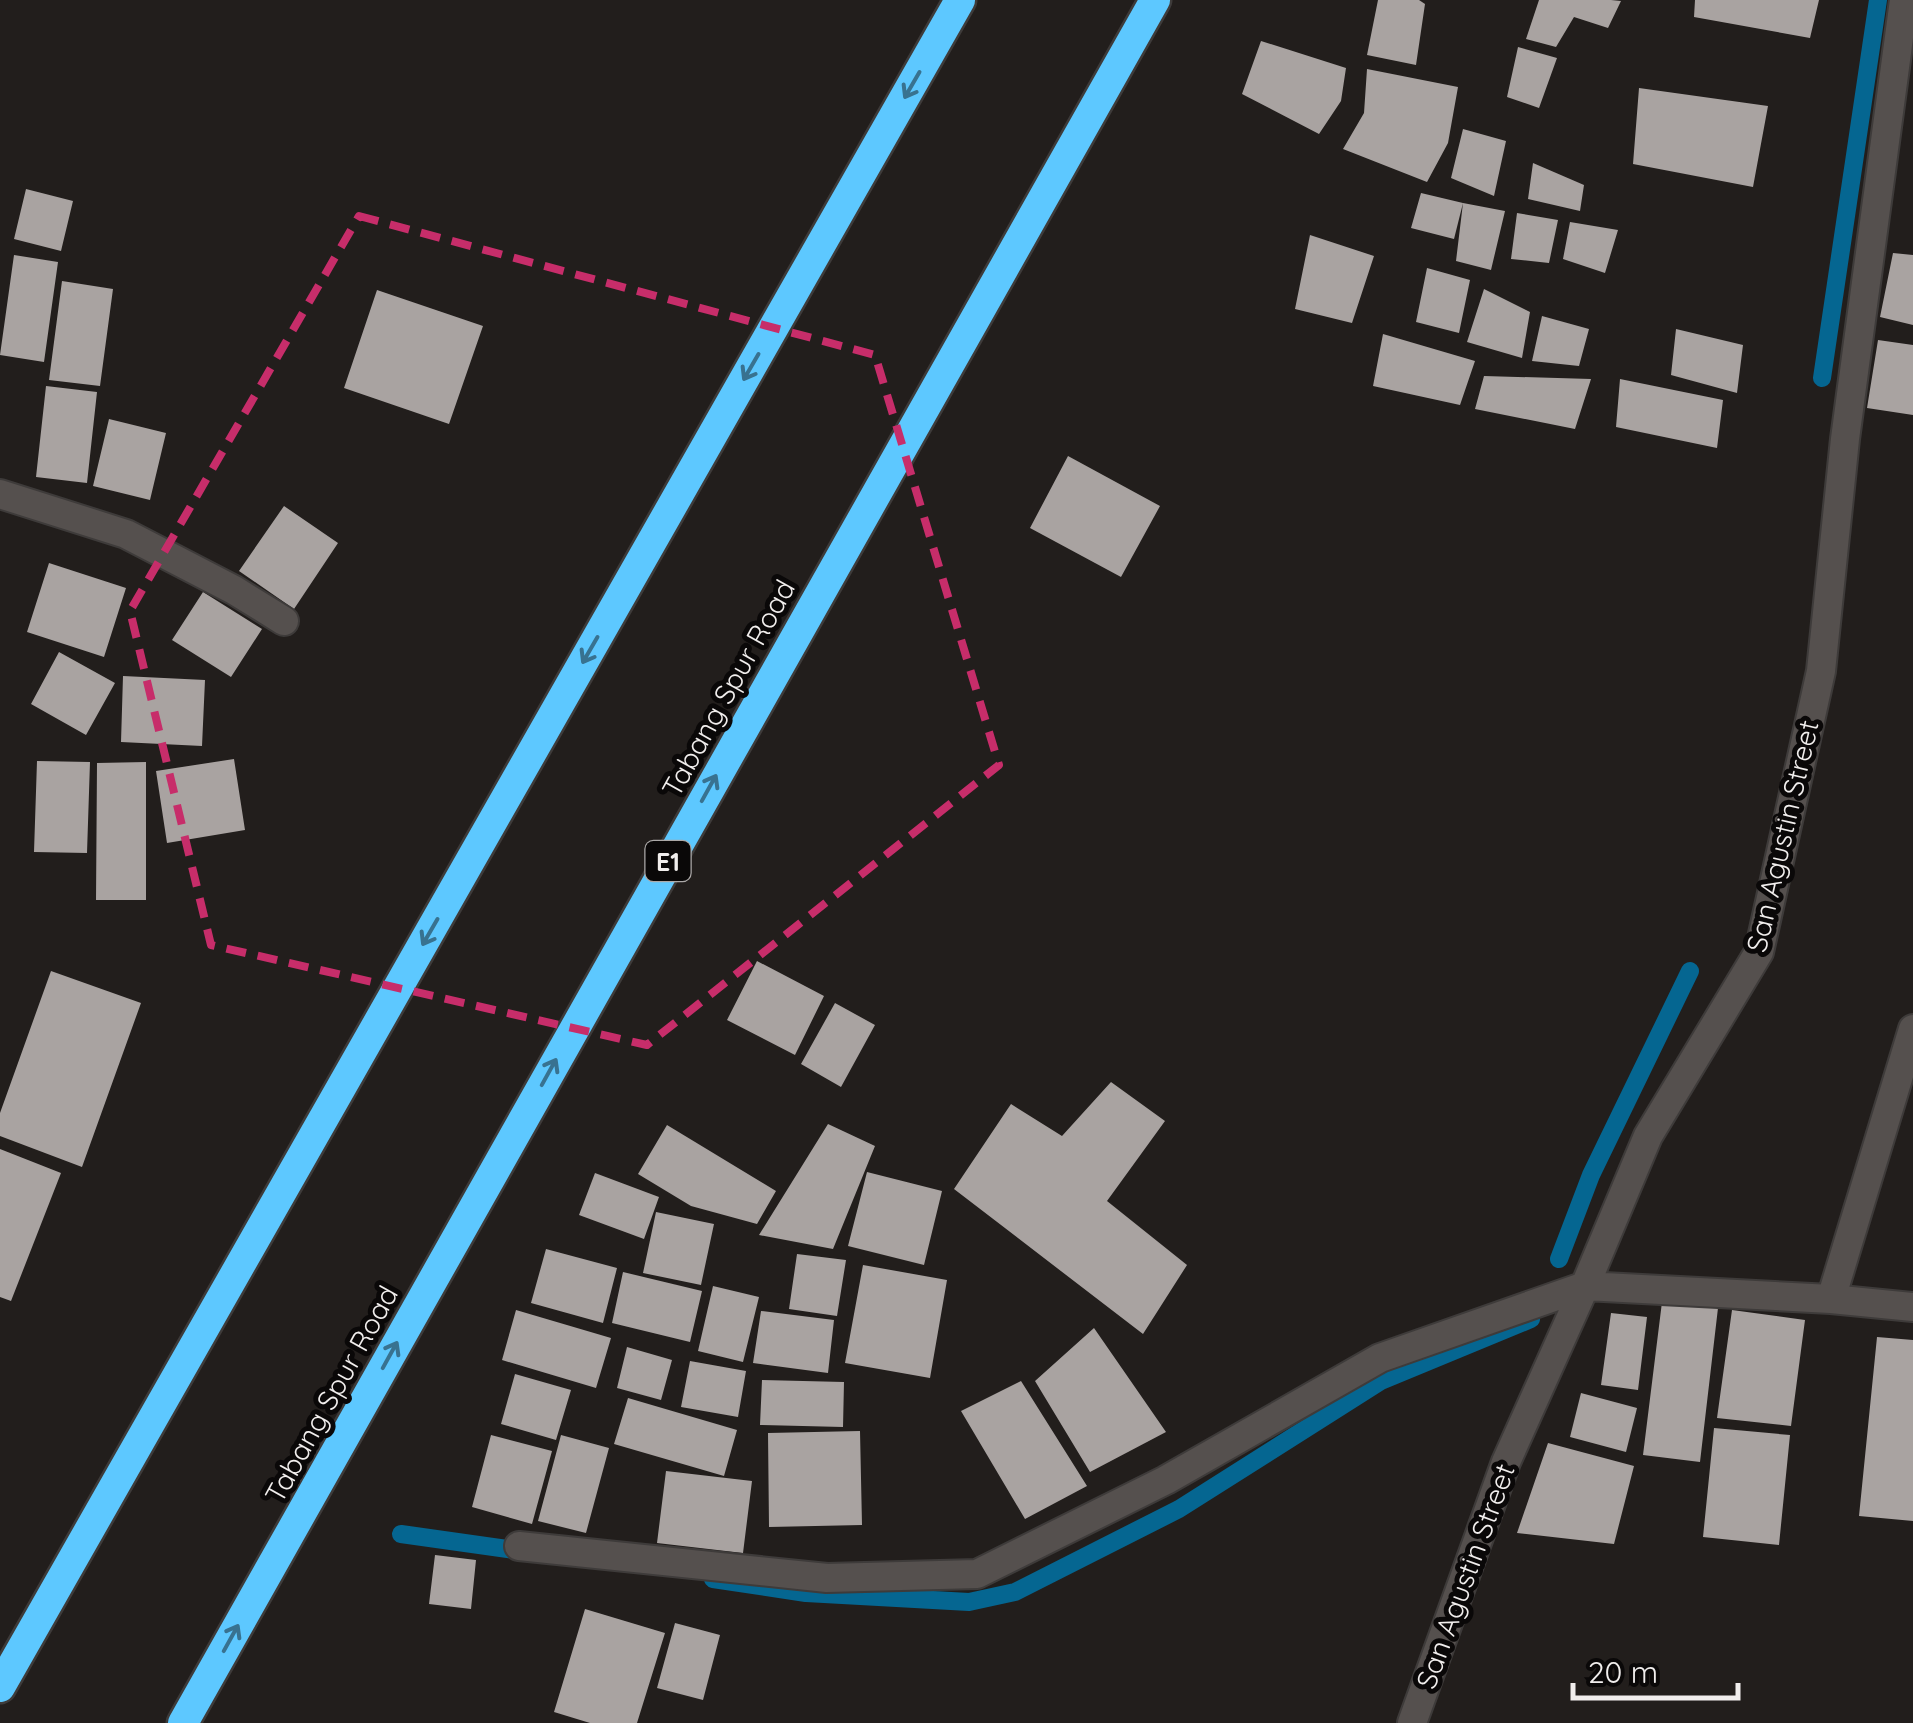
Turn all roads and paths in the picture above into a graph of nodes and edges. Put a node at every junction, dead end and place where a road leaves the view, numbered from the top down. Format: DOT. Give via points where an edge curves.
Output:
graph roads {
  1 [pos="960,0"];
  2 [pos="1155,0"];
  3 [pos="1904,0"];
  4 [pos="0,494"];
  5 [pos="284,621"];
  6 [pos="1913,1029"];
  7 [pos="1585,1286"];
  8 [pos="1831,1299"];
  9 [pos="1913,1307"];
  10 [pos="519,1546"];
  11 [pos="0,1686"];
  12 [pos="183,1723"];
  13 [pos="1412,1723"];
  1 -- 11 [label="highway, one-way"];
  12 -- 2 [label="highway, Tabang Spur Road / E1, one-way"];
  3 -- 7 [label="street, San Agustin Street" via="1820,670 1759,952 1648,1136"];
  4 -- 5 [label="street" via="126,534"];
  6 -- 8 [label="street"];
  7 -- 8 [label="street"];
  7 -- 10 [label="street" via="1380,1358 1166,1480 977,1574 827,1578"];
  7 -- 13 [label="street, San Agustin Street" via="1506,1462"];
  8 -- 9 [label="street"];
}
